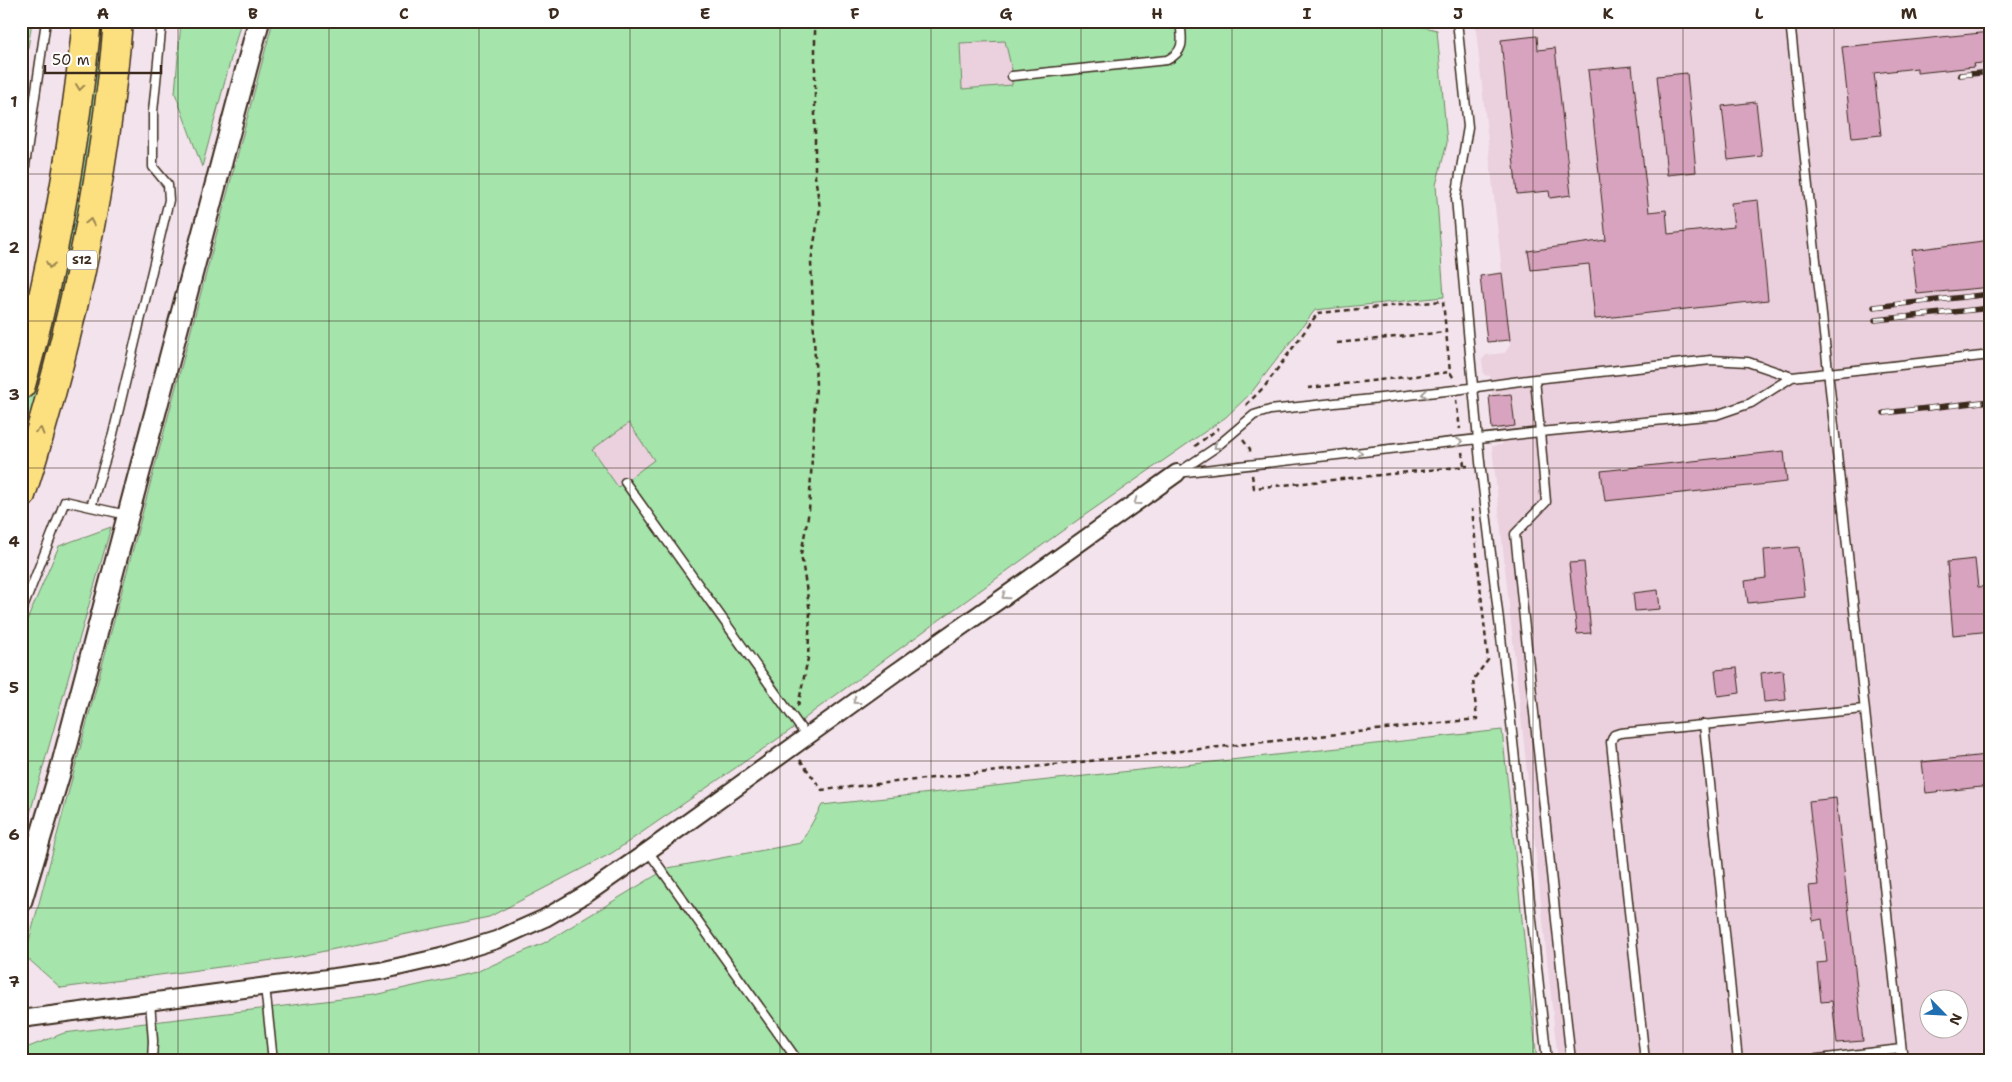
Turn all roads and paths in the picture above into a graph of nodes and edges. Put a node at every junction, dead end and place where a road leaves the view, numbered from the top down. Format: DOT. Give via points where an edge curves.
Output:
graph roads {
  1 [pos="46,21"];
  2 [pos="87,21"];
  3 [pos="118,21"];
  4 [pos="162,21"];
  5 [pos="259,21"];
  6 [pos="815,21"];
  7 [pos="1180,21"];
  8 [pos="1456,21"];
  9 [pos="1790,21"];
  10 [pos="1012,76"];
  11 [pos="21,193"];
  12 [pos="1446,332"];
  13 [pos="1338,343"];
  14 [pos="1991,355"];
  15 [pos="1450,372"];
  16 [pos="1828,372"];
  17 [pos="1792,377"];
  18 [pos="1535,379"];
  19 [pos="21,385"];
  20 [pos="1308,388"];
  21 [pos="1473,388"];
  22 [pos="1455,390"];
  23 [pos="1228,421"];
  24 [pos="1236,431"];
  25 [pos="1540,432"];
  26 [pos="1478,440"];
  27 [pos="1461,442"];
  28 [pos="1194,447"];
  29 [pos="1252,464"];
  30 [pos="1464,465"];
  31 [pos="1177,473"];
  32 [pos="1469,475"];
  33 [pos="624,482"];
  34 [pos="21,494"];
  35 [pos="1472,504"];
  36 [pos="91,507"];
  37 [pos="128,515"];
  38 [pos="21,613"];
  39 [pos="1864,709"];
  40 [pos="792,716"];
  41 [pos="1704,724"];
  42 [pos="811,734"];
  43 [pos="791,748"];
  44 [pos="648,851"];
  45 [pos="21,902"];
  46 [pos="265,986"];
  47 [pos="150,1002"];
  48 [pos="21,1019"];
  49 [pos="1901,1049"];
  50 [pos="152,1061"];
  51 [pos="273,1061"];
  52 [pos="798,1061"];
  53 [pos="1547,1061"];
  54 [pos="1571,1061"];
  55 [pos="1644,1061"];
  56 [pos="1738,1061"];
  57 [pos="1802,1061"];
  58 [pos="1903,1061"];
  1 -- 11 [label="lane"];
  2 -- 19 [label="highway, S12, one-way" via="63,195 41,307"];
  34 -- 3 [label="highway, S12, one-way" via="52,389 84,254 103,143"];
  4 -- 36 [label="lane" via="153,112 153,167 168,185 169,200 113,434"];
  5 -- 37 [label="street"];
  6 -- 40 [label="path" via="815,176 820,208 811,262 816,386 809,511 802,554 810,612 808,658 799,704"];
  7 -- 10 [label="lane" via="1180,50 1167,60"];
  8 -- 21 [label="lane" via="1468,127 1456,198"];
  9 -- 16 [label="lane"];
  12 -- 13 [label="path"];
  12 -- 15 [label="path"];
  12 -- 23 [label="path" via="1443,302 1318,313 1265,386"];
  14 -- 16 [label="lane"];
  15 -- 20 [label="path"];
  15 -- 22 [label="path"];
  16 -- 17 [label="lane"];
  16 -- 39 [label="lane"];
  17 -- 18 [label="lane" via="1748,362 1711,360"];
  17 -- 25 [label="lane" via="1751,403 1716,415"];
  18 -- 21 [label="lane"];
  18 -- 25 [label="lane"];
  21 -- 22 [label="lane"];
  21 -- 26 [label="lane"];
  22 -- 24 [label="lane, one-way" via="1270,410 1254,415"];
  22 -- 27 [label="path"];
  23 -- 24 [label="path"];
  23 -- 28 [label="path"];
  24 -- 29 [label="path" via="1250,449"];
  24 -- 31 [label="lane, one-way"];
  25 -- 26 [label="lane"];
  25 -- 54 [label="lane" via="1546,502 1516,534"];
  26 -- 27 [label="lane"];
  26 -- 53 [label="lane"];
  29 -- 27 [label="lane, one-way"];
  27 -- 30 [label="path"];
  29 -- 30 [label="path" via="1254,488"];
  29 -- 31 [label="lane"];
  30 -- 32 [label="path" via="1468,465"];
  31 -- 42 [label="street, one-way"];
  33 -- 40 [label="lane"];
  35 -- 43 [label="path" via="1488,660 1473,680 1477,719 822,790"];
  36 -- 37 [label="lane"];
  36 -- 38 [label="lane" via="65,501"];
  37 -- 45 [label="street" via="60,772"];
  39 -- 41 [label="lane"];
  39 -- 49 [label="lane"];
  40 -- 42 [label="lane"];
  41 -- 55 [label="lane" via="1620,733 1614,735 1611,742"];
  41 -- 56 [label="lane"];
  42 -- 43 [label="street"];
  43 -- 44 [label="street"];
  44 -- 46 [label="street" via="559,910 496,940 380,971"];
  44 -- 52 [label="lane"];
  46 -- 47 [label="street"];
  46 -- 51 [label="lane"];
  47 -- 48 [label="street"];
  47 -- 50 [label="lane"];
  49 -- 57 [label="lane"];
  49 -- 58 [label="lane"];
}
